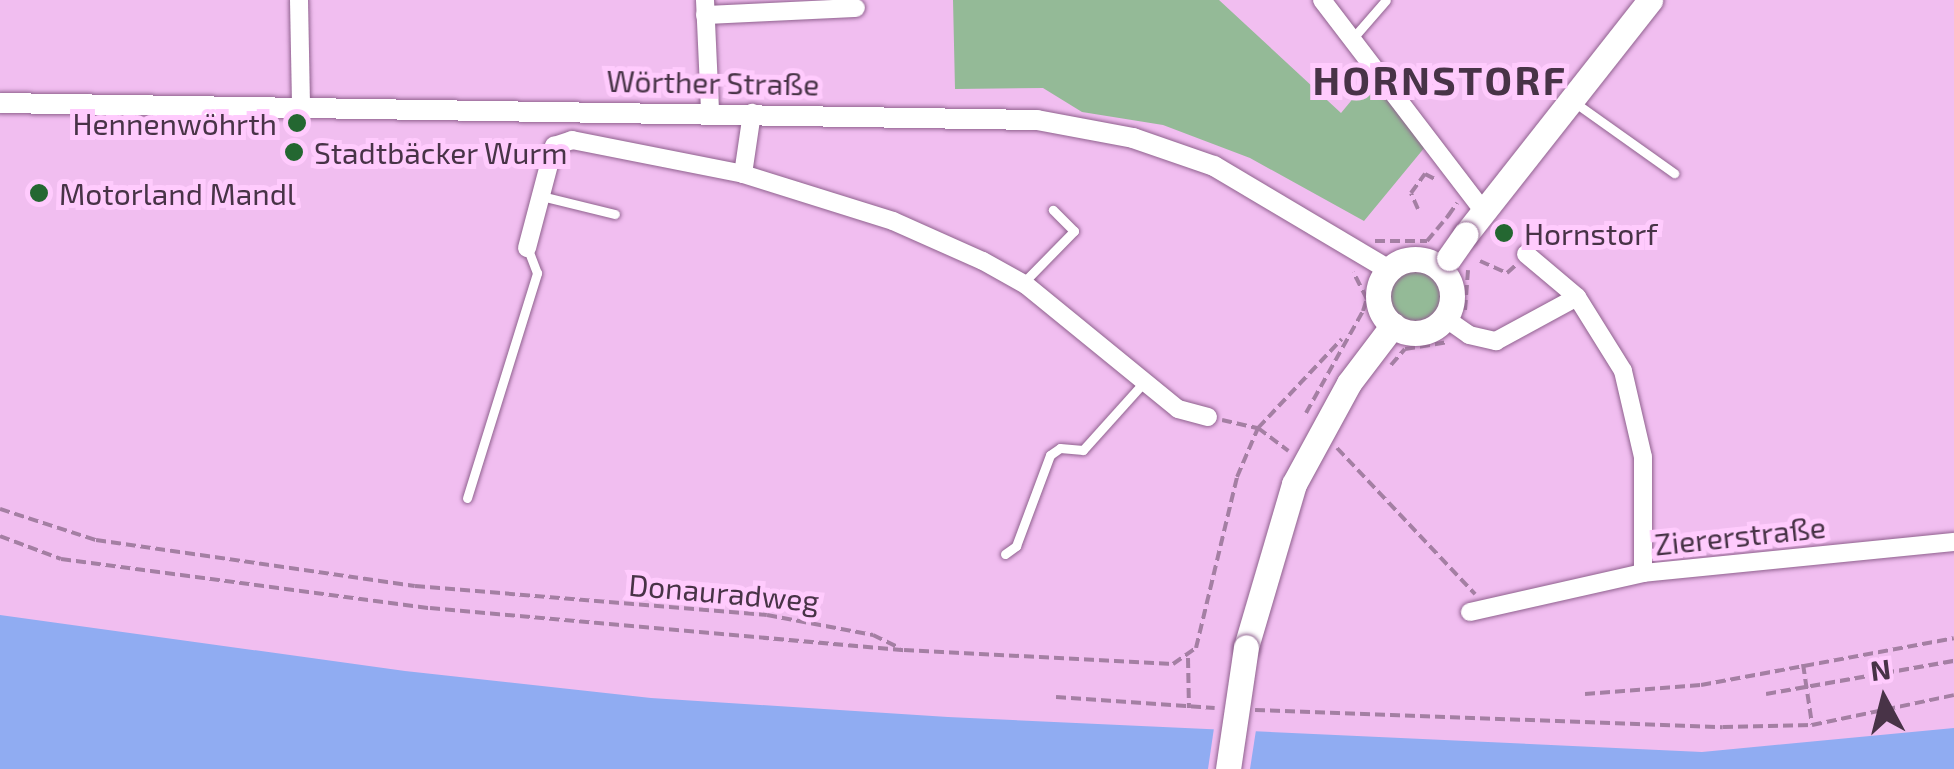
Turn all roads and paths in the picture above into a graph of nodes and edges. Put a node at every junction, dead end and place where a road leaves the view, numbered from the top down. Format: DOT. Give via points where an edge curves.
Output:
graph roads {
  1 [pos="299,0"];
  2 [pos="1322,0"];
  3 [pos="1386,0"];
  4 [pos="1650,0"];
  5 [pos="705,8"];
  6 [pos="856,8"];
  7 [pos="1353,38"];
  8 [pos="1572,100"];
  9 [pos="0,103"];
  10 [pos="301,107"];
  11 [pos="710,112"];
  12 [pos="752,113"];
  13 [pos="1674,172"];
  14 [pos="743,174"];
  15 [pos="1425,174"];
  16 [pos="541,196"];
  17 [pos="1460,200"];
  18 [pos="1418,209"];
  19 [pos="1053,210"];
  20 [pos="1484,212"];
  21 [pos="615,214"];
  22 [pos="1457,225"];
  23 [pos="527,248"];
  24 [pos="1364,253"];
  25 [pos="1526,254"];
  26 [pos="1480,261"];
  27 [pos="1454,263"];
  28 [pos="1389,270"];
  29 [pos="1507,273"];
  30 [pos="1023,283"];
  31 [pos="1577,297"];
  32 [pos="1452,323"];
  33 [pos="1393,325"];
  34 [pos="1342,340"];
  35 [pos="1386,372"];
  36 [pos="1145,382"];
  37 [pos="1208,417"];
  38 [pos="1304,420"];
  39 [pos="1258,428"];
  40 [pos="1346,432"];
  41 [pos="1296,436"];
  42 [pos="467,498"];
  43 [pos="0,509"];
  44 [pos="0,536"];
  45 [pos="1954,542"];
  46 [pos="1005,554"];
  47 [pos="1643,574"];
  48 [pos="1480,610"];
  49 [pos="1954,638"];
  50 [pos="904,650"];
  51 [pos="1188,658"];
  52 [pos="1954,661"];
  53 [pos="1803,664"];
  54 [pos="1806,689"];
  55 [pos="1585,694"];
  56 [pos="1766,694"];
  57 [pos="1954,696"];
  58 [pos="1056,697"];
  59 [pos="1188,708"];
  60 [pos="1226,709"];
  61 [pos="1244,710"];
  62 [pos="1812,724"];
  63 [pos="1228,769"];
  1 -- 10 [label="street"];
  2 -- 7 [label="street"];
  3 -- 7 [label="lane"];
  4 -- 8 [label="main road"];
  5 -- 6 [label="street"];
  5 -- 11 [label="street"];
  7 -- 20 [label="street"];
  8 -- 13 [label="lane"];
  8 -- 20 [label="main road"];
  9 -- 10 [label="street, Wörther Straße"];
  10 -- 11 [label="street, Wörther Straße"];
  11 -- 12 [label="street, Wörther Straße"];
  12 -- 14 [label="street"];
  12 -- 24 [label="street, Wörther Straße" via="992,116 1133,138 1249,182"];
  14 -- 16 [label="street" via="572,140 554,146"];
  14 -- 30 [label="street" via="940,239"];
  15 -- 18 [label="path" via="1411,193"];
  16 -- 21 [label="lane"];
  16 -- 23 [label="street"];
  17 -- 22 [label="path"];
  19 -- 30 [label="lane" via="1074,231"];
  20 -- 22 [label="main road"];
  22 -- 24 [label="path, bridge" via="1400,246 1379,236"];
  22 -- 27 [label="main road, bridge"];
  23 -- 42 [label="lane" via="537,273"];
  24 -- 28 [label="street, Wörther Straße"];
  24 -- 34 [label="path" via="1352,269 1367,299"];
  25 -- 31 [label="street, Ziererstraße"];
  26 -- 29 [label="path"];
  27 -- 28 [label="main road" via="1409,260"];
  27 -- 32 [label="main road"];
  27 -- 32 [label="path" via="1467,316"];
  28 -- 33 [label="main road" via="1378,292"];
  30 -- 36 [label="street"];
  31 -- 32 [label="street" via="1510,337 1484,341"];
  31 -- 47 [label="street, Ziererstraße" via="1611,344 1632,402 1645,480"];
  32 -- 33 [label="main road" via="1426,331"];
  32 -- 35 [label="path" via="1445,345 1405,349"];
  33 -- 63 [label="main road, bridge" via="1349,383 1294,484 1246,647"];
  34 -- 38 [label="path"];
  34 -- 39 [label="path"];
  36 -- 37 [label="street" via="1178,409"];
  36 -- 46 [label="lane" via="1083,450 1060,448 1050,455 1016,546"];
  37 -- 39 [label="path"];
  39 -- 41 [label="path" via="1288,452"];
  39 -- 51 [label="path" via="1237,477 1196,648"];
  40 -- 48 [label="path" via="1337,448"];
  43 -- 50 [label="path, Donauradweg" via="96,540 415,586 826,623"];
  44 -- 50 [label="path" via="61,559 430,608"];
  45 -- 47 [label="street, Ziererstraße"];
  47 -- 48 [label="street"];
  49 -- 53 [label="path"];
  50 -- 51 [label="path, Donauradweg" via="1158,665"];
  51 -- 59 [label="path"];
  52 -- 54 [label="path"];
  53 -- 54 [label="path"];
  53 -- 55 [label="path" via="1702,685"];
  54 -- 56 [label="path"];
  54 -- 62 [label="path"];
  57 -- 62 [label="path"];
  58 -- 59 [label="path"];
  59 -- 60 [label="path"];
  61 -- 62 [label="path" via="1612,728"];
}
